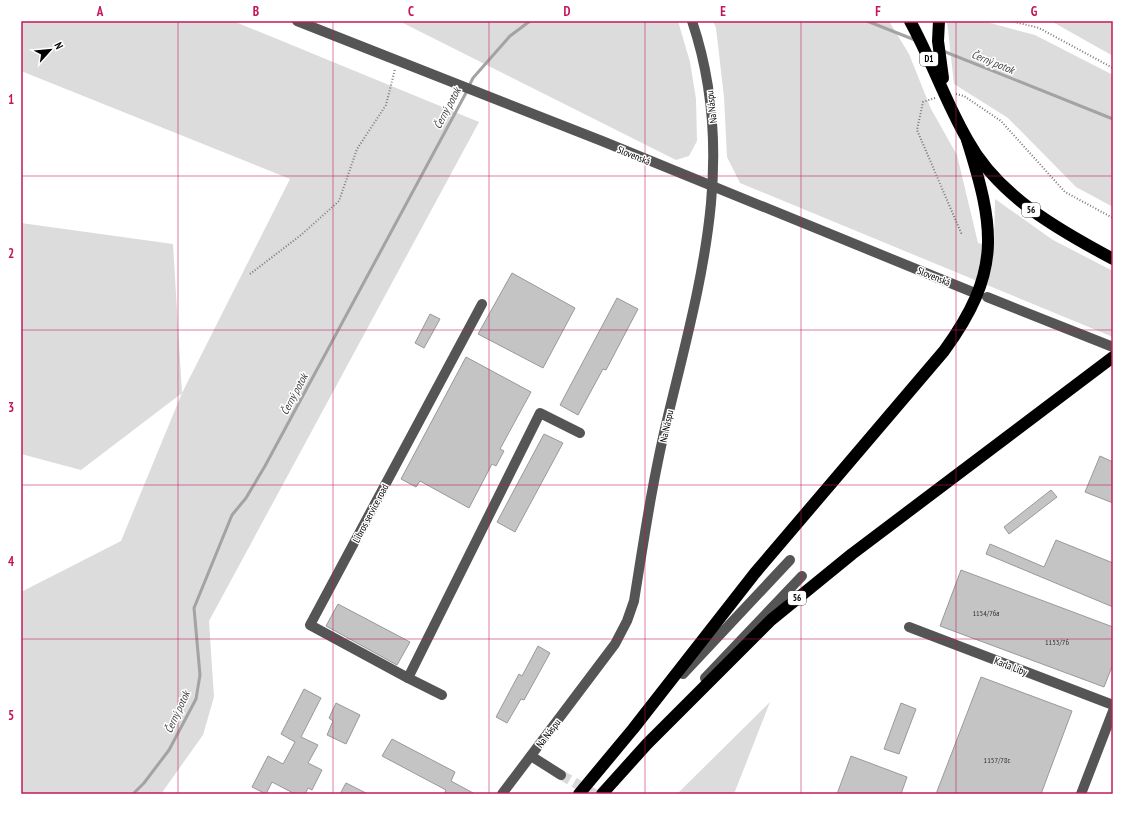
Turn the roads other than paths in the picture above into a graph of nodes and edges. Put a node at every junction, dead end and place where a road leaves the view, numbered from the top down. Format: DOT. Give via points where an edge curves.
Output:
graph roads {
  1 [pos="297,21"];
  2 [pos="692,21"];
  3 [pos="910,21"];
  4 [pos="939,21"];
  5 [pos="947,97"];
  6 [pos="967,140"];
  7 [pos="712,187"];
  8 [pos="1113,259"];
  9 [pos="970,291"];
  10 [pos="987,297"];
  11 [pos="482,304"];
  12 [pos="1113,347"];
  13 [pos="1113,357"];
  14 [pos="580,433"];
  15 [pos="790,560"];
  16 [pos="802,576"];
  17 [pos="909,627"];
  18 [pos="408,678"];
  19 [pos="442,695"];
  20 [pos="1113,704"];
  21 [pos="1113,711"];
  22 [pos="633,729"];
  23 [pos="647,744"];
  24 [pos="531,756"];
  25 [pos="561,775"];
  26 [pos="502,794"];
  27 [pos="579,794"];
  28 [pos="602,794"];
  29 [pos="1081,794"];
  1 -- 7 [label="street, Slovenská"];
  2 -- 7 [label="street, Na Náspu" via="704,61 712,116"];
  3 -- 5 [label="highway, D1"];
  4 -- 5 [label="highway, 56" via="940,67"];
  5 -- 6 [label="highway, 56"];
  6 -- 8 [label="highway, 56" via="980,161 996,179 1032,210 1072,237"];
  6 -- 22 [label="highway, 56" via="986,208 988,254 977,296 957,334 755,573"];
  7 -- 9 [label="street, Slovenská"];
  7 -- 24 [label="street, Na Náspu" via="699,287 667,418 631,611 615,644"];
  10 -- 12 [label="street"];
  11 -- 18 [label="street, Libros service road" via="310,625"];
  13 -- 23 [label="highway, 56" via="799,597 746,644"];
  14 -- 18 [label="street" via="540,413"];
  15 -- 22 [label="street" via="709,644"];
  16 -- 23 [label="street"];
  17 -- 20 [label="street, Karla Líby"];
  18 -- 19 [label="street"];
  21 -- 29 [label="street"];
  22 -- 27 [label="highway, 56"];
  23 -- 28 [label="highway, 56"];
  24 -- 25 [label="street"];
  24 -- 26 [label="street, Na Náspu"];
}
